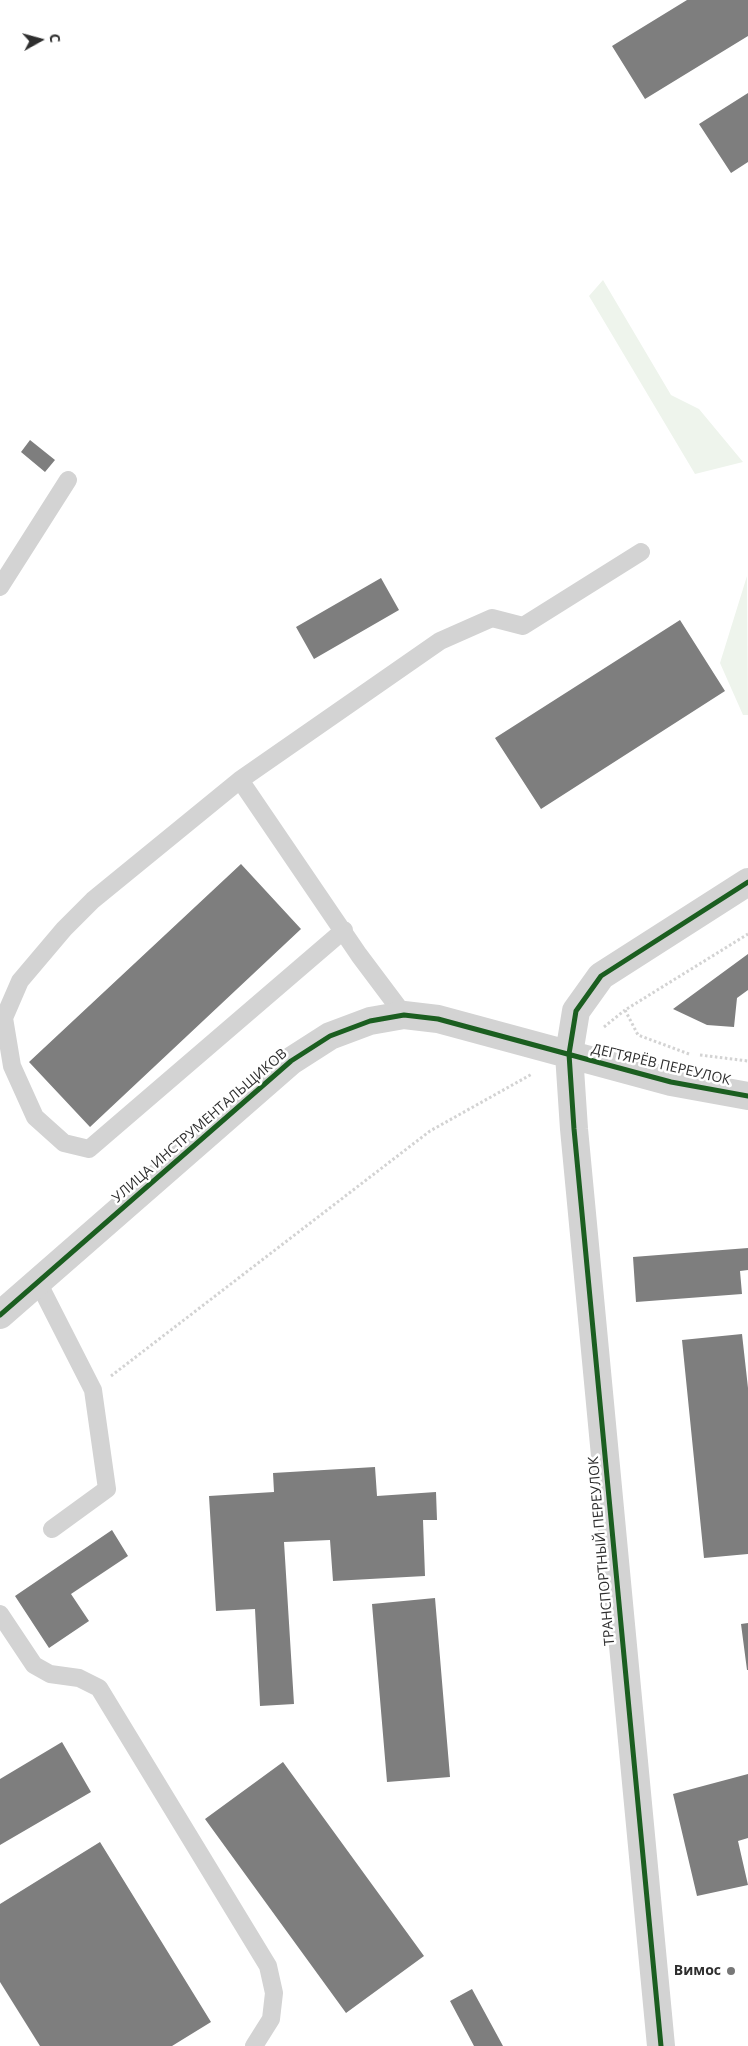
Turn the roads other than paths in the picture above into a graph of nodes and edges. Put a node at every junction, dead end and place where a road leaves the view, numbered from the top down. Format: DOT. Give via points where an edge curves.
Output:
graph roads {
  1 [pos="68,480"];
  2 [pos="642,552"];
  3 [pos="0,587"];
  4 [pos="240,780"];
  5 [pos="748,882"];
  6 [pos="344,930"];
  7 [pos="404,1015"];
  8 [pos="569,1054"];
  9 [pos="748,1096"];
  10 [pos="38,1282"];
  11 [pos="0,1315"];
  12 [pos="52,1529"];
  13 [pos="0,1614"];
  14 [pos="254,2046"];
  15 [pos="660,2046"];
  1 -- 3 [label="lane"];
  2 -- 4 [label="lane" via="523,626 492,618 440,641"];
  4 -- 6 [label="lane"];
  4 -- 6 [label="lane" via="93,900 20,981 4,1018 12,1066 35,1117 64,1143 88,1149"];
  5 -- 8 [label="street" via="601,976 576,1011"];
  6 -- 7 [label="lane"];
  7 -- 8 [label="street, УЛИЦА ИНСТРУМЕНТАЛЬЩИКОВ" via="438,1019"];
  7 -- 10 [label="street, УЛИЦА ИНСТРУМЕНТАЛЬЩИКОВ" via="370,1022 330,1036 291,1061"];
  8 -- 9 [label="street, ДЕГТЯРЁВ ПЕРЕУЛОК" via="670,1082"];
  8 -- 15 [label="street, ТРАНСПОРТНЫЙ ПЕРЕУЛОК" via="575,1149"];
  10 -- 11 [label="street, УЛИЦА ИНСТРУМЕНТАЛЬЩИКОВ"];
  10 -- 12 [label="lane" via="93,1390 107,1489"];
  13 -- 14 [label="lane" via="34,1665 50,1674 79,1678 99,1688 268,1966 274,1994 271,2019"];
}
